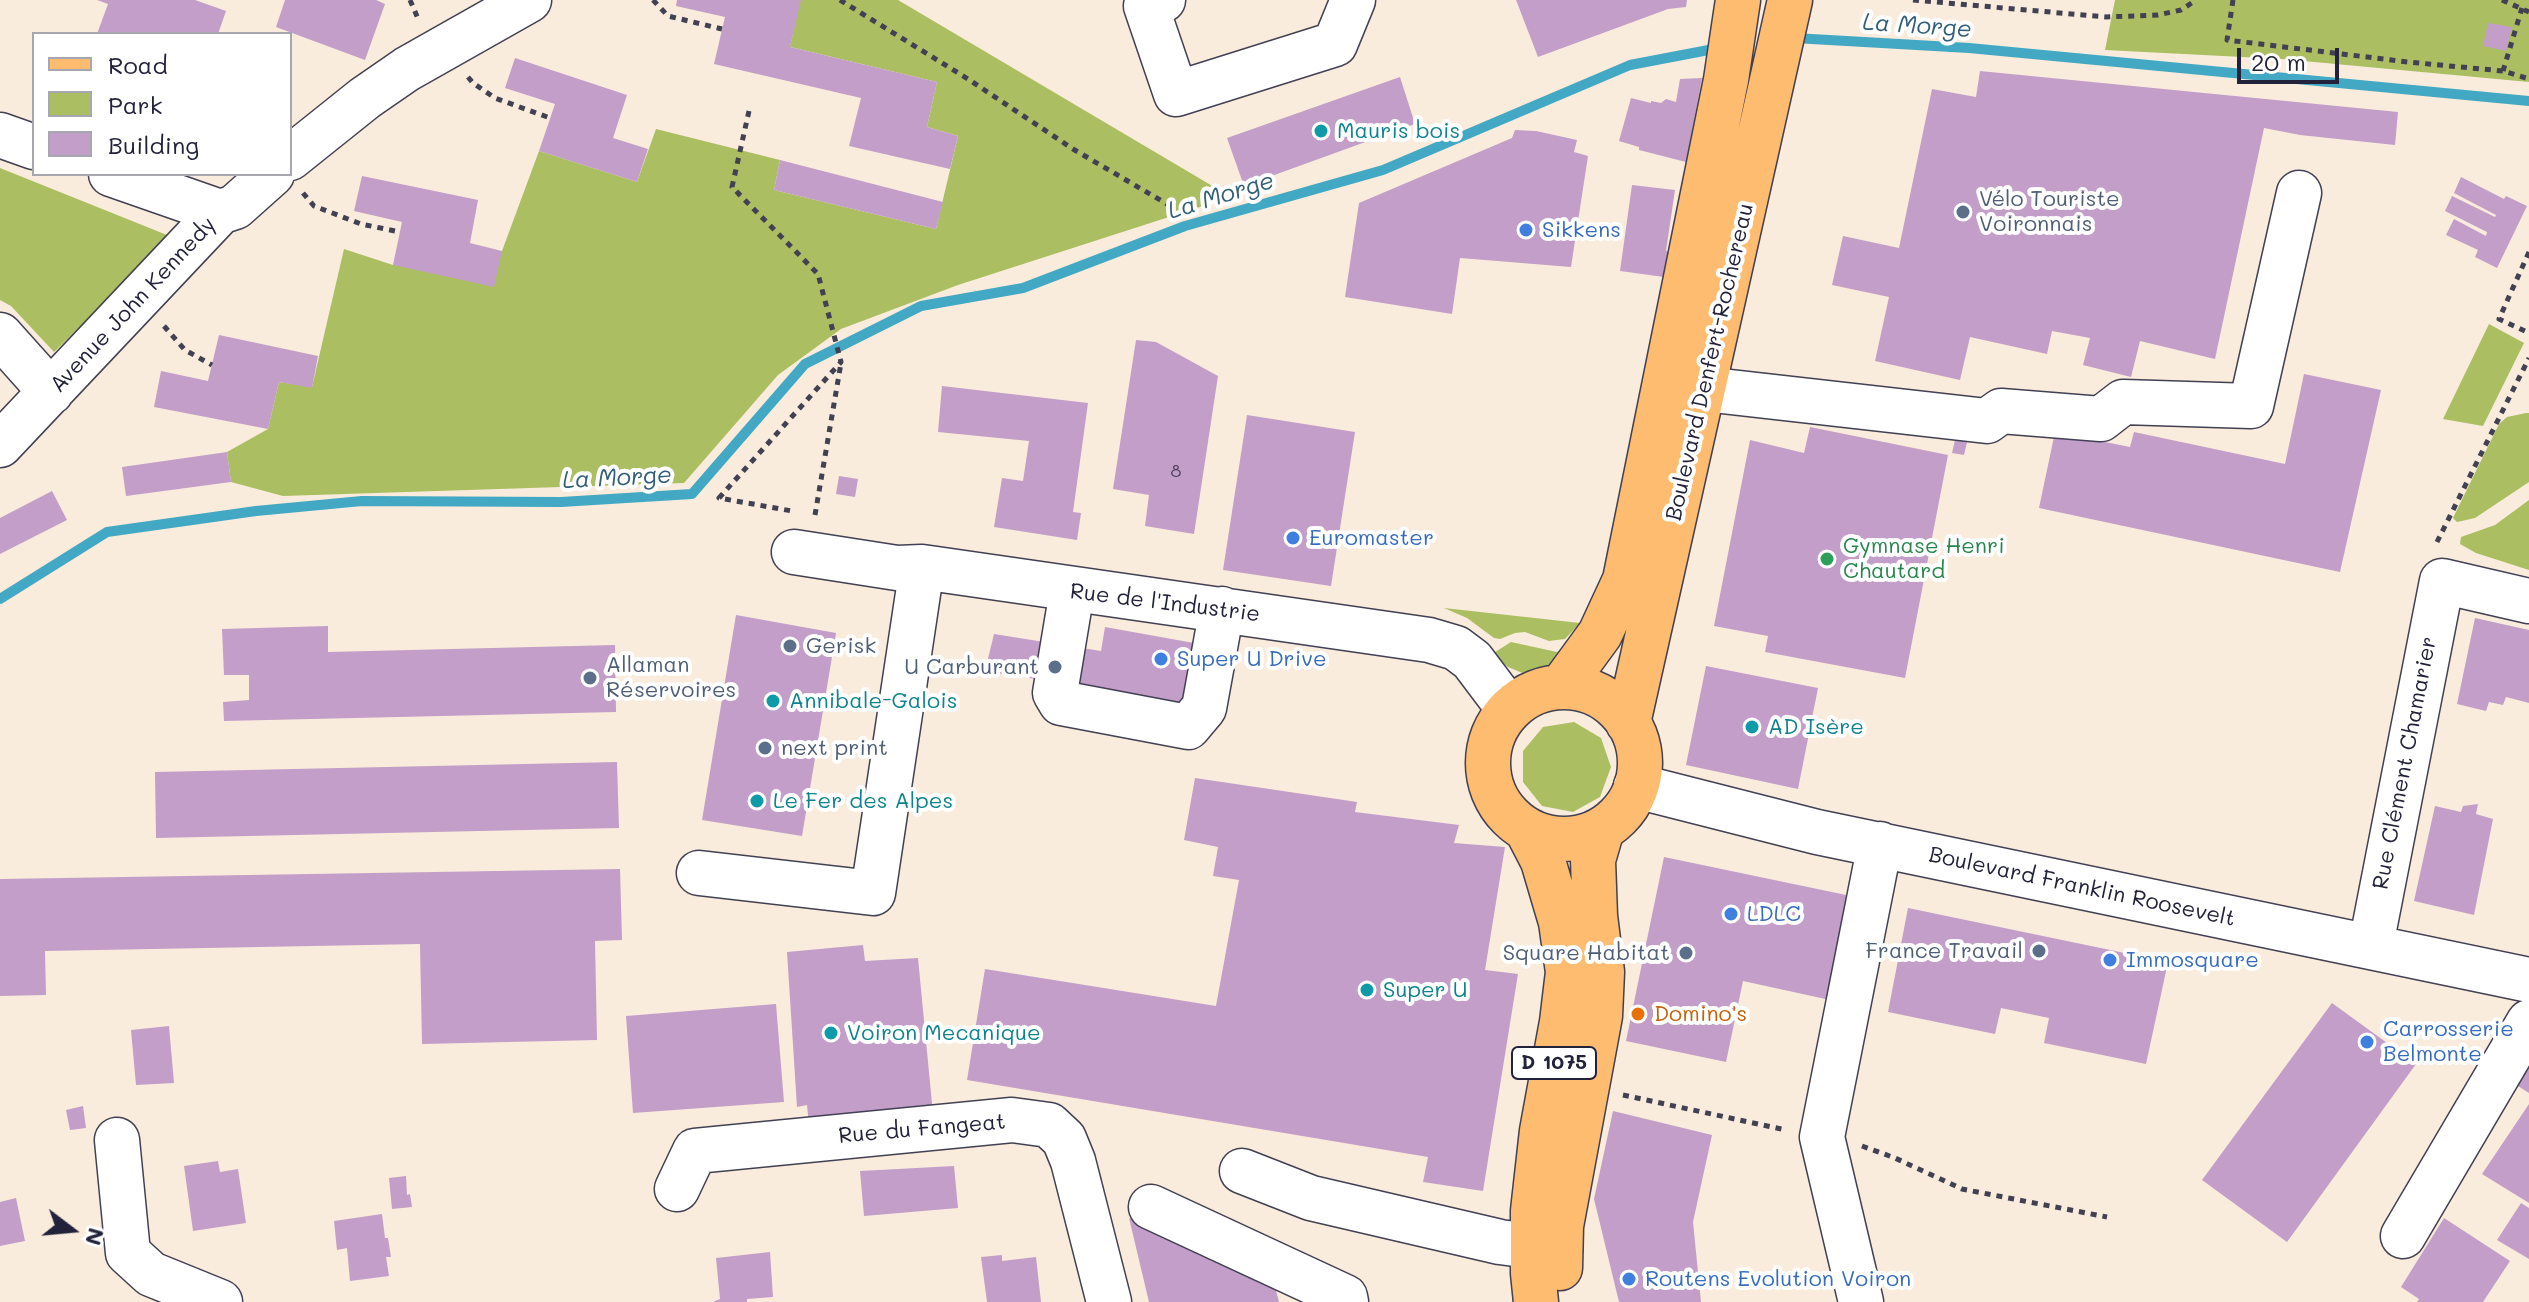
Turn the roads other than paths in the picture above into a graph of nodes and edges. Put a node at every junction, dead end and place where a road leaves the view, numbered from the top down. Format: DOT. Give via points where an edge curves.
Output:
graph roads {
  1 [pos="529,0"];
  2 [pos="1163,0"];
  3 [pos="1353,0"];
  4 [pos="1790,0"];
  5 [pos="1736,13"];
  6 [pos="0,135"];
  7 [pos="32,146"];
  8 [pos="292,166"];
  9 [pos="117,176"];
  10 [pos="280,176"];
  11 [pos="2299,193"];
  12 [pos="220,212"];
  13 [pos="0,335"];
  14 [pos="1704,389"];
  15 [pos="51,392"];
  16 [pos="0,445"];
  17 [pos="794,552"];
  18 [pos="922,567"];
  19 [pos="1072,591"];
  20 [pos="2529,601"];
  21 [pos="1222,609"];
  22 [pos="1562,686"];
  23 [pos="1509,709"];
  24 [pos="1628,723"];
  25 [pos="1636,786"];
  26 [pos="1602,829"];
  27 [pos="1527,830"];
  28 [pos="1880,844"];
  29 [pos="699,873"];
  30 [pos="2371,945"];
  31 [pos="2529,980"];
  32 [pos="2529,1022"];
  33 [pos="117,1140"];
  34 [pos="1242,1171"];
  35 [pos="677,1189"];
  36 [pos="1151,1207"];
  37 [pos="2403,1236"];
  38 [pos="1547,1248"];
  39 [pos="220,1302"];
  40 [pos="1109,1302"];
  41 [pos="1346,1302"];
  42 [pos="1536,1302"];
  43 [pos="1565,1302"];
  44 [pos="1861,1302"];
  1 -- 8 [label="street, Avenue John Kennedy" via="365,98"];
  2 -- 3 [label="street" via="1146,6 1176,94 1335,44"];
  4 -- 14 [label="main road, Boulevard Denfert-Rochereau"];
  5 -- 22 [label="main road, Boulevard Denfert-Rochereau" via="1625,580 1600,634"];
  6 -- 7 [label="street"];
  9 -- 12 [label="street"];
  10 -- 12 [label="street, Avenue John Kennedy"];
  11 -- 14 [label="street" via="2251,406 2123,402 2101,419 2001,411 1987,421"];
  12 -- 15 [label="street, Avenue John Kennedy"];
  13 -- 15 [label="street"];
  14 -- 24 [label="main road, Boulevard Denfert-Rochereau"];
  15 -- 16 [label="street, Avenue John Kennedy"];
  17 -- 18 [label="street, Rue de l'Industrie"];
  18 -- 19 [label="street, Rue de l'Industrie"];
  18 -- 29 [label="street" via="873,893"];
  19 -- 21 [label="street, Rue de l'Industrie"];
  19 -- 21 [label="street" via="1055,693 1061,703 1188,727 1204,708"];
  20 -- 30 [label="street, Rue Clément Chamarier" via="2438,565"];
  21 -- 23 [label="street, Rue de l'Industrie" via="1456,648 1472,660"];
  22 -- 23 [label="main road" via="1534,692"];
  22 -- 24 [label="main road" via="1588,690 1611,703"];
  23 -- 27 [label="main road" via="1491,739 1488,774 1501,807"];
  24 -- 25 [label="main road, Boulevard Denfert-Rochereau" via="1640,754"];
  25 -- 26 [label="main road" via="1623,811"];
  25 -- 28 [label="street, Boulevard Franklin Roosevelt"];
  26 -- 27 [label="main road" via="1577,838"];
  26 -- 38 [label="main road, D 1075" via="1593,860 1600,1016 1561,1226"];
  27 -- 38 [label="main road, D 1075" via="1543,861 1561,922 1568,972 1533,1211"];
  28 -- 30 [label="street, Boulevard Franklin Roosevelt"];
  28 -- 44 [label="street" via="1822,1137"];
  30 -- 31 [label="street, Boulevard Franklin Roosevelt"];
  32 -- 37 [label="street"];
  33 -- 39 [label="street" via="128,1253 151,1274"];
  34 -- 38 [label="street" via="1311,1198"];
  35 -- 40 [label="street, Rue du Fangeat" via="695,1151 1012,1120 1049,1125 1064,1139 1073,1161"];
  36 -- 41 [label="street" via="1345,1297"];
  38 -- 42 [label="main road, D 1075"];
  38 -- 43 [label="main road, D 1075" via="1560,1271"];
}
